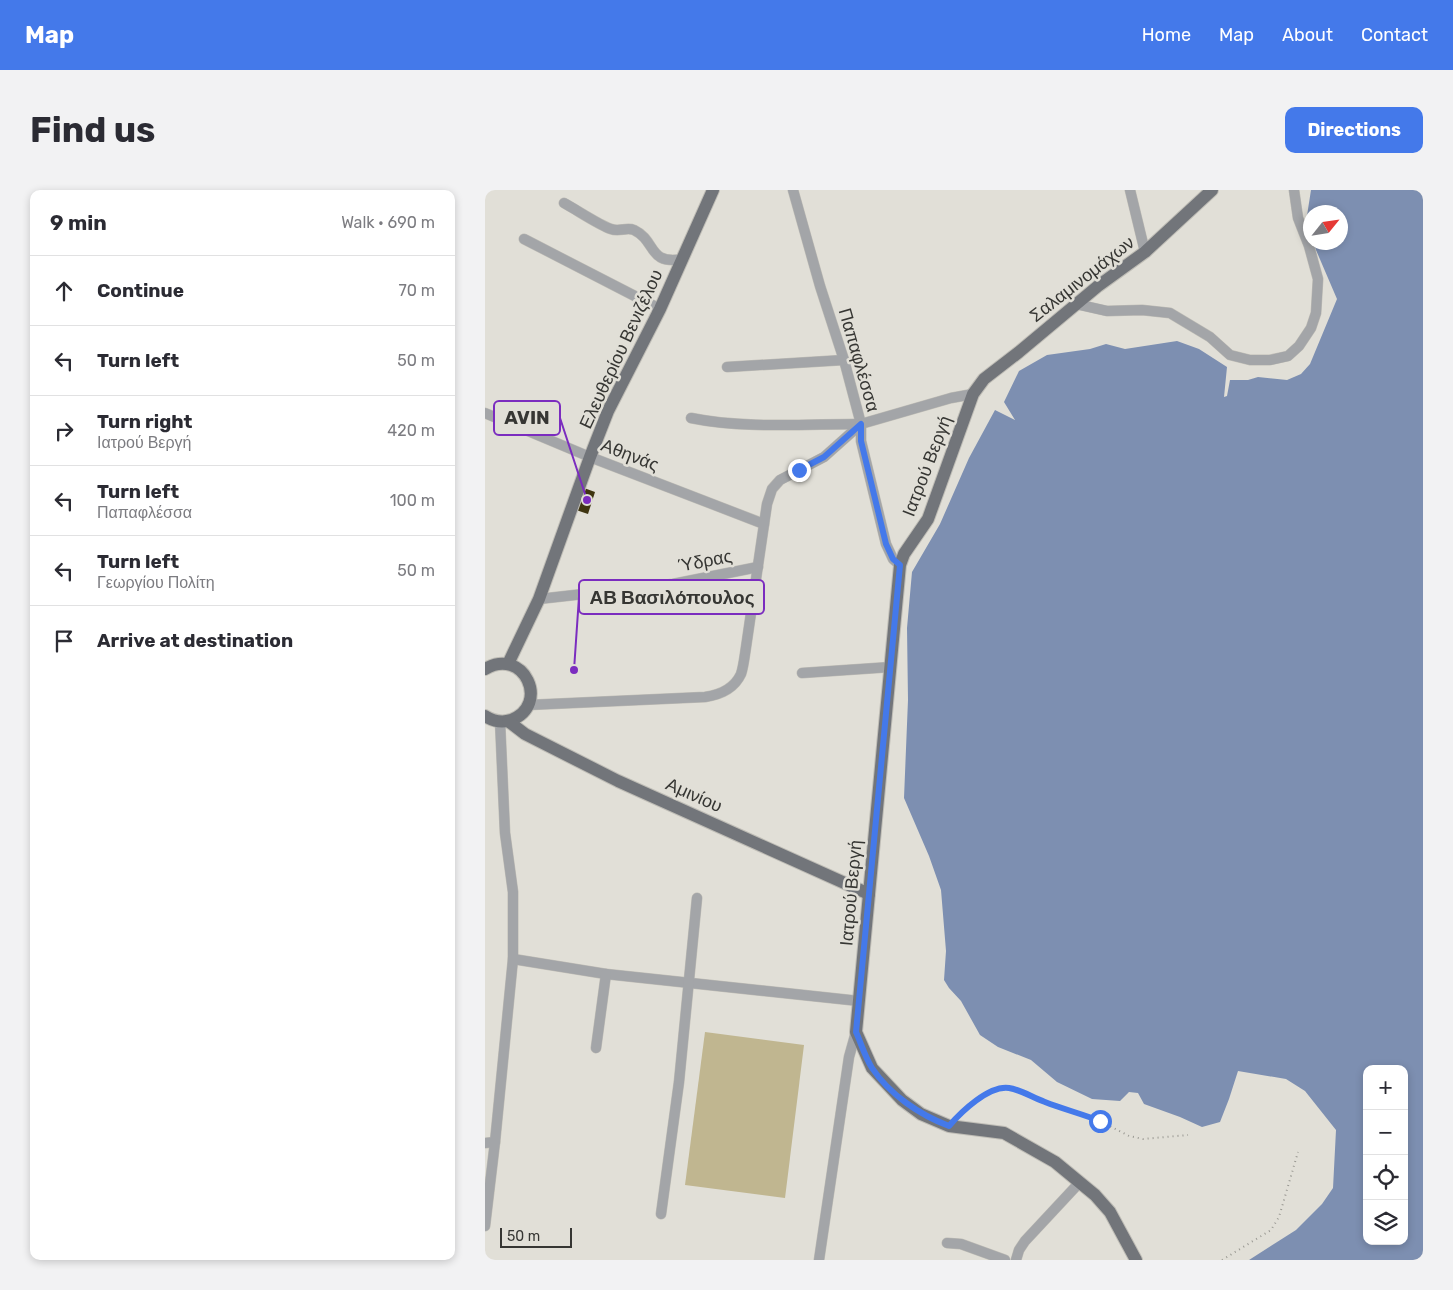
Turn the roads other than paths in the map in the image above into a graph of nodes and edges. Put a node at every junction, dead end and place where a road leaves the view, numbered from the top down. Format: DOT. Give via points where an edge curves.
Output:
graph roads {
  1 [pos="713,190"];
  2 [pos="793,190"];
  3 [pos="1130,190"];
  4 [pos="1212,190"];
  5 [pos="1294,190"];
  6 [pos="564,203"];
  7 [pos="525,238"];
  8 [pos="1145,252"];
  9 [pos="683,259"];
  10 [pos="1076,304"];
  11 [pos="660,309"];
  12 [pos="844,360"];
  13 [pos="727,367"];
  14 [pos="973,394"];
  15 [pos="485,413"];
  16 [pos="691,418"];
  17 [pos="861,424"];
  18 [pos="590,457"];
  19 [pos="765,524"];
  20 [pos="900,565"];
  21 [pos="758,567"];
  22 [pos="539,599"];
  23 [pos="508,664"];
  24 [pos="891,667"];
  25 [pos="485,669"];
  26 [pos="802,673"];
  27 [pos="528,705"];
  28 [pos="494,720"];
  29 [pos="869,894"];
  30 [pos="697,898"];
  31 [pos="513,959"];
  32 [pos="606,974"];
  33 [pos="690,984"];
  34 [pos="859,1001"];
  35 [pos="856,1032"];
  36 [pos="596,1048"];
  37 [pos="490,1143"];
  38 [pos="1080,1182"];
  39 [pos="661,1214"];
  40 [pos="485,1226"];
  41 [pos="947,1243"];
  42 [pos="819,1260"];
  43 [pos="1005,1260"];
  44 [pos="1016,1260"];
  45 [pos="1136,1260"];
  1 -- 9 [label="main road, Ελευθερίου Βενιζέλου"];
  2 -- 12 [label="street, Παπαφλέσσα"];
  3 -- 8 [label="street"];
  4 -- 8 [label="main road, Σαλαμινομάχων"];
  5 -- 10 [label="street" via="1298,218 1318,279 1316,312 1311,328 1288,356 1250,360 1230,355 1210,337 1170,313 1107,311"];
  6 -- 9 [label="street" via="611,229 632,229 644,236 652,250 664,259"];
  7 -- 11 [label="street"];
  8 -- 10 [label="main road, Σαλαμινομάχων"];
  9 -- 11 [label="main road, Ελευθερίου Βενιζέλου"];
  10 -- 14 [label="main road, Σαλαμινομάχων" via="984,379"];
  11 -- 18 [label="main road, Ελευθερίου Βενιζέλου"];
  12 -- 13 [label="street"];
  12 -- 17 [label="street, Παπαφλέσσα"];
  14 -- 17 [label="street"];
  14 -- 20 [label="main road, Ιατρού Βεργή" via="928,519"];
  15 -- 18 [label="street, Αθηνάς"];
  16 -- 17 [label="street" via="737,423"];
  17 -- 19 [label="street" via="824,457 780,480 767,504"];
  17 -- 20 [label="street, Παπαφλέσσα" via="861,441 886,544"];
  18 -- 19 [label="street, Αθηνάς"];
  18 -- 22 [label="main road, Ελευθερίου Βενιζέλου"];
  19 -- 21 [label="street"];
  20 -- 24 [label="main road, Ιατρού Βεργή"];
  21 -- 22 [label="street, Ύδρας" via="673,584"];
  21 -- 27 [label="street" via="741,674 719,695"];
  22 -- 23 [label="main road, Ελευθερίου Βενιζέλου"];
  23 -- 25 [label="main road" via="500,663"];
  23 -- 27 [label="main road" via="517,667 528,680 531,688"];
  24 -- 26 [label="street"];
  24 -- 29 [label="main road, Ιατρού Βεργή"];
  27 -- 28 [label="main road" via="523,712"];
  28 -- 29 [label="main road, Αμινίου" via="618,781"];
  28 -- 31 [label="street" via="513,892"];
  29 -- 34 [label="main road, Ιατρού Βεργή"];
  30 -- 33 [label="street"];
  31 -- 32 [label="street"];
  31 -- 37 [label="street"];
  32 -- 33 [label="street"];
  32 -- 36 [label="street"];
  33 -- 34 [label="street"];
  33 -- 39 [label="street"];
  34 -- 35 [label="main road, Ιατρού Βεργή"];
  35 -- 38 [label="main road, Ιατρού Βεργή" via="872,1068 902,1100 921,1114 949,1126 1004,1133 1055,1162"];
  35 -- 42 [label="street"];
  37 -- 40 [label="street"];
  38 -- 44 [label="street" via="1025,1241"];
  38 -- 45 [label="main road, Ιατρού Βεργή" via="1109,1212"];
  41 -- 43 [label="street" via="961,1244"];
}
